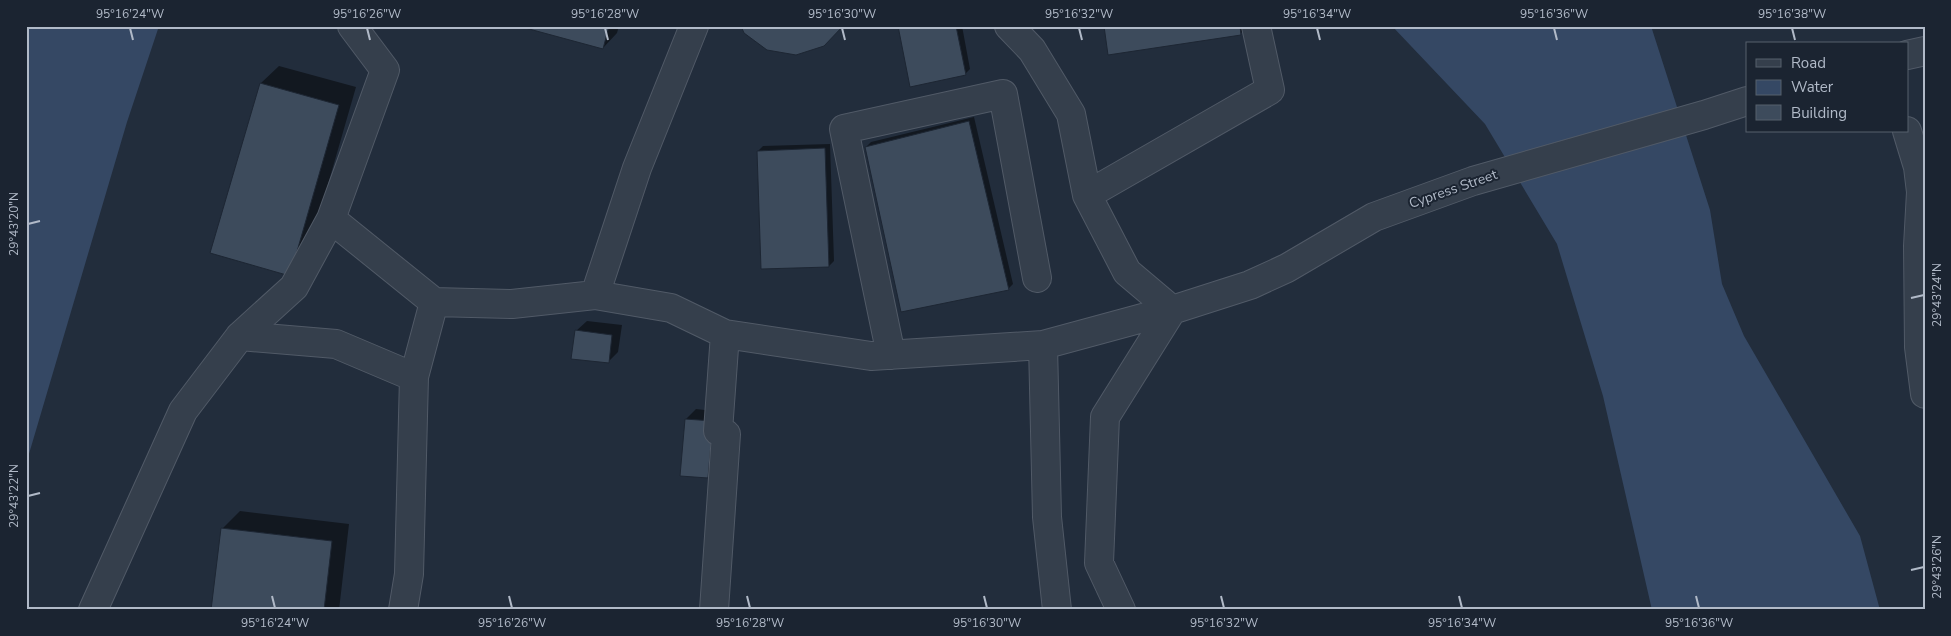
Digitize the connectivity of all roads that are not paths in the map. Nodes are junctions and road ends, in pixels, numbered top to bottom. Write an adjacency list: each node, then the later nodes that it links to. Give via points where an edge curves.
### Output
1 (352, 26): 10 (street, via 385,70)
2 (694, 26): 12 (street, via 637,168)
3 (1009, 26): 9 (street, via 1032,50 1071,114)
4 (1256, 26): 9 (street, via 1270,90)
5 (1925, 51): 6 (street)
6 (1908, 55)
7 (1746, 101): 14 (street, Cypress Street, via 1473,181 1374,217 1287,268 1250,285)
8 (1907, 132): 20 (street, via 1918,167 1921,192 1919,347)
9 (1087, 195): 14 (street, via 1127,272)
10 (331, 219): 13 (street); 16 (street, via 294,287)
11 (1037, 278): 18 (street, via 1003,94 844,129)
12 (595, 296): 13 (street, Cypress Street, via 512,304); 15 (street, Cypress Street, via 671,308)
13 (434, 302): 19 (street)
14 (1172, 310): 17 (street, Cypress Street); 25 (street, via 1104,417 1099,563)
15 (725, 334): 18 (street, Cypress Street, via 871,356); 23 (street, via 718,431 726,434)
16 (240, 336): 19 (street, via 336,344); 21 (street, via 184,411)
17 (1043, 345): 18 (street, Cypress Street); 24 (street, via 1047,517)
18 (891, 355)
19 (414, 377): 22 (street, via 409,574)
20 (1925, 394)
21 (94, 610)
22 (403, 610)
23 (714, 610)
24 (1057, 610)
25 (1121, 610)

